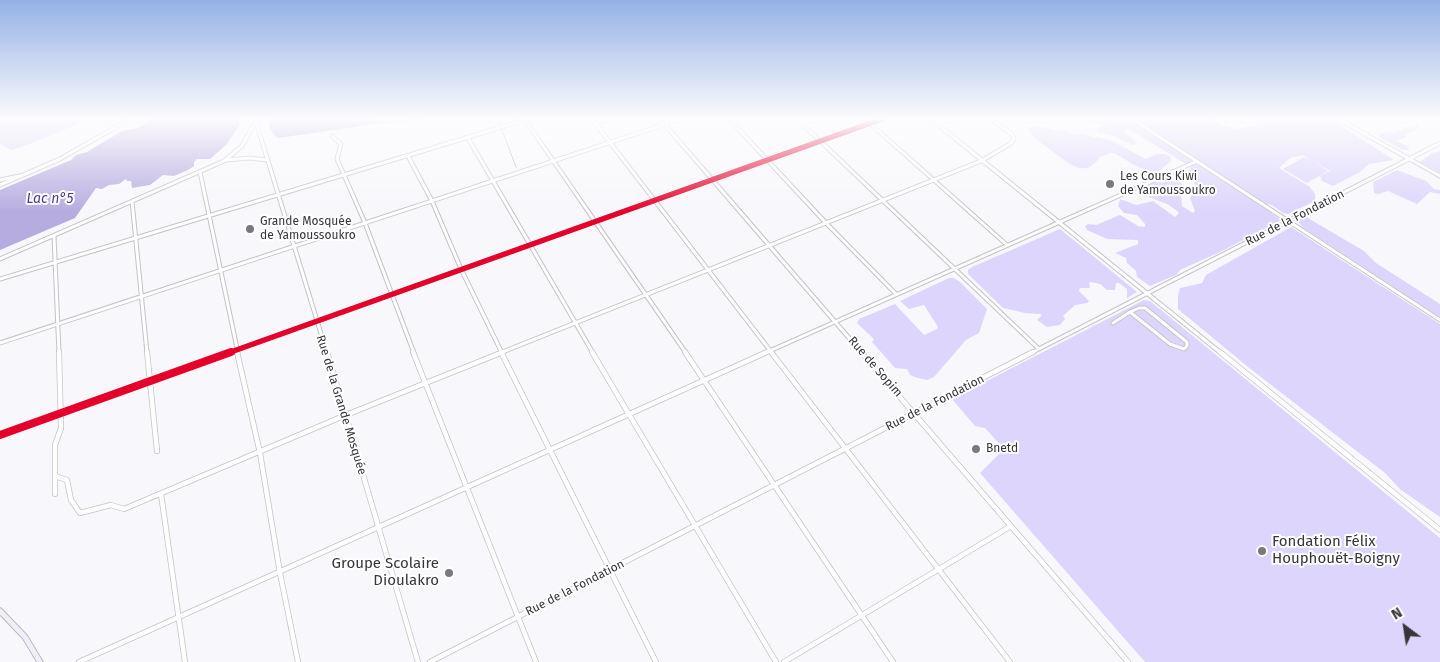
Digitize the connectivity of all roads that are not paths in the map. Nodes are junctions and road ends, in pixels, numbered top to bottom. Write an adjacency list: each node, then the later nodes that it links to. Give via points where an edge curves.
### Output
1 (74, 150): 28 (street)
2 (238, 150): 22 (street)
3 (264, 150): 23 (street, Rue de la Grande Mosquée)
4 (339, 150): 30 (street, via 336,159)
5 (428, 150): 20 (street)
6 (475, 150): 33 (street)
7 (546, 150): 24 (street)
8 (586, 150): 24 (street)
9 (616, 150): 38 (street)
10 (687, 150): 34 (street, Rue de Sopim)
11 (758, 150): 25 (street)
12 (798, 150): 25 (street)
13 (828, 150): 39 (street)
14 (899, 150): 35 (street)
15 (968, 150): 26 (street)
16 (1000, 150): 26 (street)
17 (1178, 150): 27 (street)
18 (1394, 150): 21 (street)
19 (1427, 150): 21 (street, Rue de la Fondation)
20 (408, 156): 30 (street); 41 (street)
21 (1410, 159): 31 (street); 44 (street, Rue de la Fondation)
22 (224, 160): 23 (street); 29 (street)
23 (267, 160): 37 (street, Rue de la Grande Mosquée)
24 (553, 161): 33 (street); 43 (street)
25 (768, 161): 34 (street); 46 (street)
26 (981, 161): 35 (street); 47 (street)
27 (1196, 162): 44 (street); 47 (street)
28 (33, 172): 32 (street); 36 (street)
29 (200, 172): 40 (street); 42 (street)
30 (343, 176): 37 (street); 45 (street)
31 (1440, 176)
32 (0, 180)
33 (494, 180): 41 (street); 50 (street)
34 (713, 180): 38 (street); 51 (street, Rue de Sopim)
35 (932, 180): 39 (street); 52 (street)
36 (0, 185)
37 (278, 195): 42 (street); 53 (street, Rue de la Grande Mosquée)
38 (656, 200): 43 (street); 57 (street)
39 (881, 200): 46 (street); 58 (street)
40 (132, 201): 48 (street); 49 (street)
41 (432, 201): 45 (street); 56 (street)
42 (209, 216): 49 (street); 59 (street)
43 (596, 221): 50 (street); 62 (street)
44 (1289, 221): 64 (street, Rue de la Fondation); 67 (street)
45 (365, 223): 53 (street); 61 (street)
46 (826, 223): 51 (street); 63 (street)
47 (1059, 223): 52 (street); 64 (street)
48 (54, 236): 54 (street); 55 (street)
49 (136, 238): 55 (street); 65 (street)
50 (531, 244): 56 (street); 70 (street)
51 (769, 245): 57 (street); 68 (street, Rue de Sopim)
52 (1007, 245): 58 (street)
53 (293, 246): 59 (street); 69 (street, Rue de la Grande Mosquée)
54 (0, 259)
55 (55, 263): 60 (street); 72 (street)
56 (461, 269): 61 (street); 77 (street)
57 (708, 269): 62 (street); 76 (street)
58 (953, 269): 63 (street); 74 (street)
59 (220, 271): 65 (street); 75 (street)
60 (0, 279)
61 (390, 294): 69 (street); 80 (street)
62 (646, 294): 70 (street); 78 (street)
63 (896, 294): 68 (street)
64 (1148, 294): 74 (street, Rue de la Fondation); 98 (street)
65 (141, 296): 72 (street); 79 (street)
66 (1130, 312): 66 (street, via 1145,308 1187,342 1187,346 1184,349 1170,344); 71 (street)
67 (1440, 320)
68 (835, 321): 76 (street); 82 (street, Rue de Sopim)
69 (316, 322): 75 (street); 83 (street, Rue de la Grande Mosquée)
70 (575, 323): 77 (street); 84 (street)
71 (1113, 323)
72 (57, 324): 73 (street); 81 (street)
73 (0, 342)
74 (1039, 349): 82 (street, Rue de la Fondation)
75 (238, 350): 79 (street); 89 (street)
76 (772, 351): 78 (street); 86 (street)
77 (501, 353): 80 (street); 88 (street)
78 (704, 381): 84 (street); 91 (street)
79 (151, 382): 81 (street); 87 (street)
80 (426, 383): 83 (street); 92 (street)
81 (61, 414): 85 (street); 90 (street, via 61,428 55,445)
82 (915, 414): 86 (street, Rue de la Fondation); 96 (street, Rue de Sopim)
83 (346, 415): 89 (street); 97 (street, Rue de la Grande Mosquée)
84 (628, 415): 88 (street); 95 (street)
85 (0, 435)
86 (846, 448): 91 (street, Rue de la Fondation); 99 (street)
87 (158, 451)
88 (549, 451): 92 (street); 100 (street)
89 (260, 453): 94 (street); 101 (street)
90 (55, 476): 93 (street); 94 (street, via 67,480 71,500 80,513 111,505 124,509)
91 (774, 486): 95 (street, Rue de la Fondation); 103 (street)
92 (468, 488): 97 (street); 104 (street)
93 (55, 494)
94 (161, 494): 105 (street)
95 (694, 526): 100 (street, Rue de la Fondation); 114 (street)
96 (1011, 526): 99 (street); 118 (street, Rue de Sopim)
97 (378, 528): 101 (street); 110 (street, Rue de la Grande Mosquée)
98 (1440, 530)
99 (939, 569): 103 (street); 117 (street)
100 (609, 571): 104 (street, Rue de la Fondation); 113 (street)
101 (280, 573): 105 (street); 109 (street)
102 (0, 611): 106 (main road, via 25,637)
103 (862, 616): 115 (street); 116 (street)
104 (518, 617): 111 (street, Rue de la Fondation); 112 (street)
105 (179, 618): 107 (street); 108 (street)
106 (40, 662)
107 (79, 662)
108 (185, 662)
109 (298, 662)
110 (418, 662)
111 (430, 662)
112 (536, 662)
113 (656, 662)
114 (776, 662)
115 (784, 662)
116 (893, 662)
117 (1010, 662)
118 (1128, 662)

